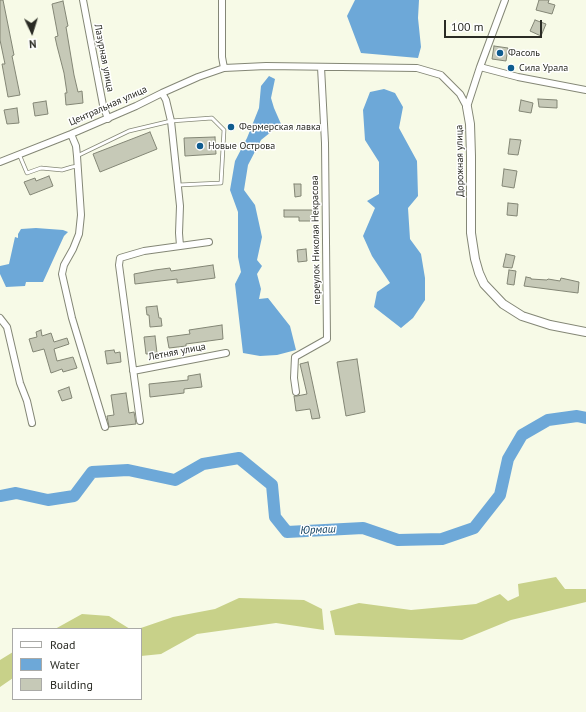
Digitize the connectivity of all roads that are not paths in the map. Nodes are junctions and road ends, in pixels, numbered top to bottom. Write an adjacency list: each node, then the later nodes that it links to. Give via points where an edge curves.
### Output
1 (83, 0): 10 (street, Лазурная улица, via 103,105)
2 (222, 0): 6 (street)
3 (505, 0): 5 (street)
4 (321, 67): 6 (street, Дорожная улица); 9 (street, Дорожная улица, via 417,68 441,75 460,94); 24 (street, переулок Николая Некрасова, via 326,143 327,339 294,357)
5 (480, 67): 7 (street); 9 (street)
6 (224, 68): 8 (street, Центральная улица)
7 (586, 90)
8 (162, 93): 10 (street, Центральная улица); 11 (street)
9 (467, 107): 21 (street, Дорожная улица, via 472,156 471,233 475,259 484,284 503,304 522,316)
10 (108, 118): 12 (street, Центральная улица)
11 (171, 121): 14 (lane, via 129,131); 17 (street); 17 (lane, via 212,118 224,130 221,183)
12 (71, 134): 13 (street, Центральная улица); 14 (street)
13 (19, 154): 15 (street, Центральная улица); 16 (lane, via 27,173 41,168 62,170)
14 (77, 156): 16 (street)
15 (0, 162)
16 (78, 166): 27 (street, via 81,215 79,234 62,274 74,325)
17 (178, 186): 19 (street)
18 (209, 242): 19 (street)
19 (180, 246): 23 (street, via 144,251 120,258)
20 (0, 318): 26 (street, via 7,327)
21 (586, 332)
22 (226, 353): 23 (street, Летняя улица)
23 (133, 371): 25 (street)
24 (296, 392)
25 (140, 421)
26 (32, 423)
27 (105, 427)

